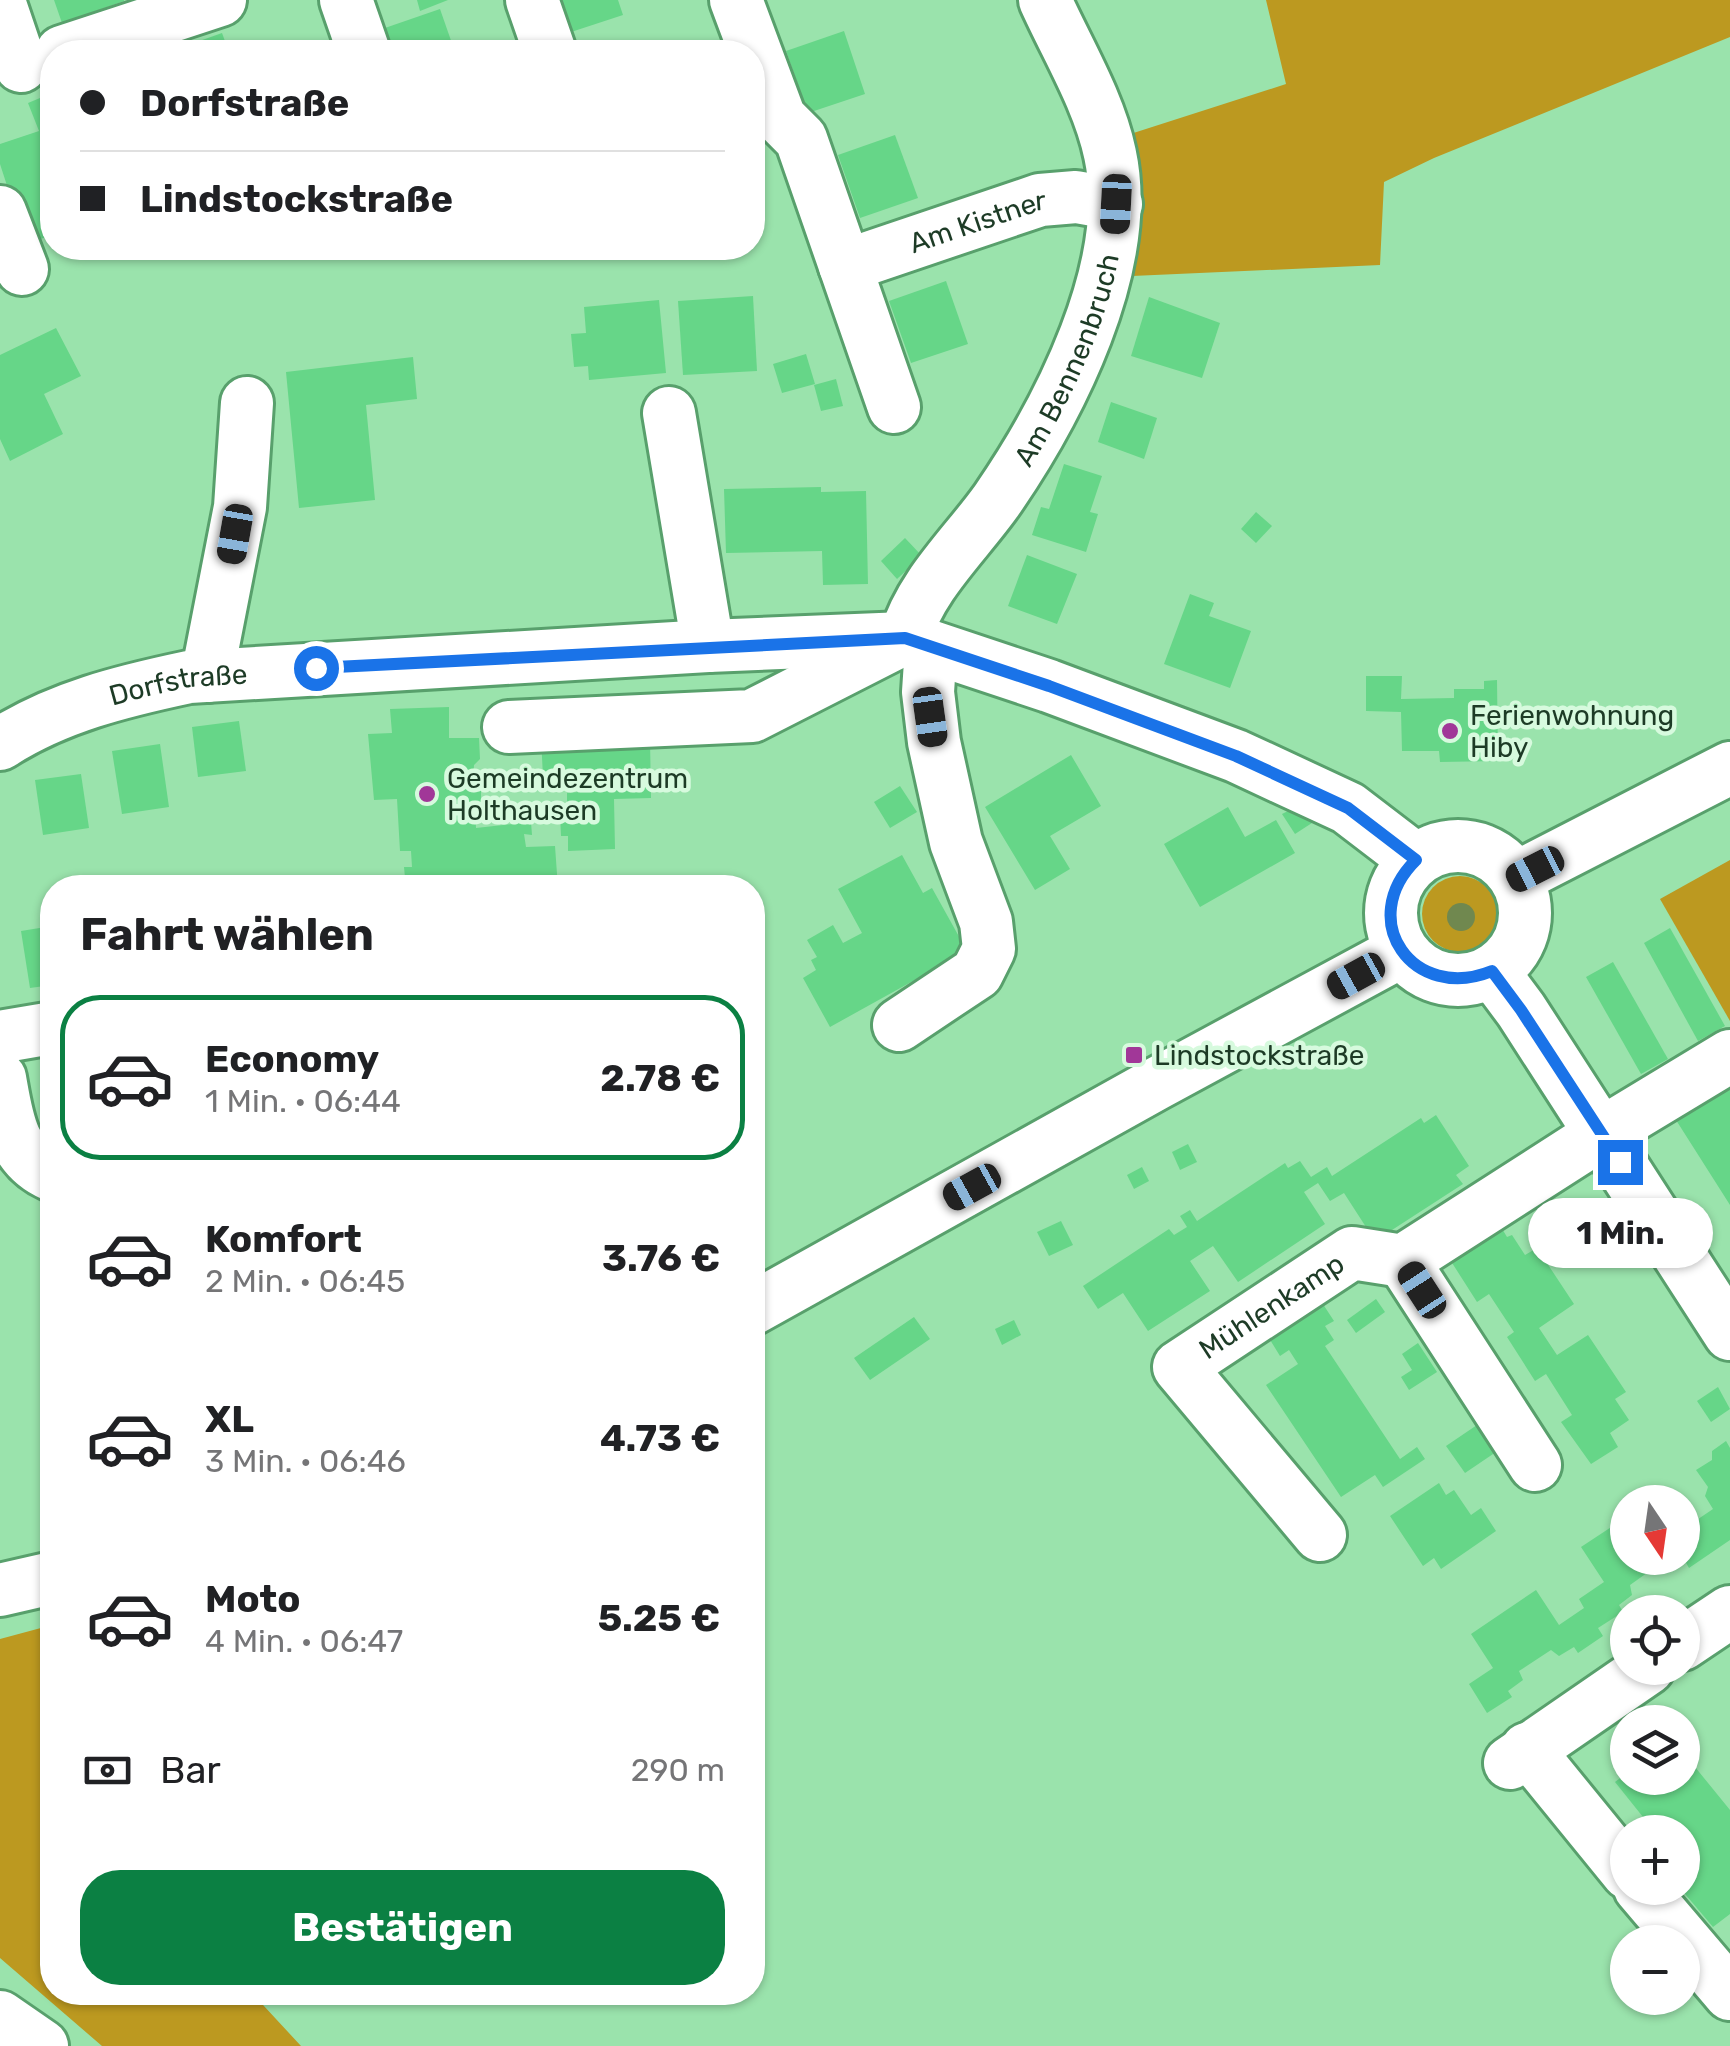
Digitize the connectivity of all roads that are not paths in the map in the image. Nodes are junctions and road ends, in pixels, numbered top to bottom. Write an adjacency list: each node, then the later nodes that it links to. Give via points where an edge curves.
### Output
1 (220, 0): 7 (street)
2 (346, 0): 8 (street)
3 (532, 0): 9 (street)
4 (736, 0): 10 (street)
5 (1045, 0): 13 (street, Am Bennenbruch, via 1100,121)
6 (0, 4): 11 (street)
7 (130, 40)
8 (360, 40)
9 (546, 40)
10 (751, 40)
11 (34, 62)
12 (765, 78): 15 (street, via 780,118 801,139)
13 (1116, 204): 15 (street, Am Kistner, via 1040,200); 20 (street, Am Bennenbruch, via 1102,293 1008,482 918,602)
14 (0, 212): 16 (street)
15 (845, 266): 18 (street)
16 (22, 269)
17 (247, 403): 22 (street, via 240,507)
18 (894, 407)
19 (668, 413): 21 (street)
20 (918, 642): 21 (street, Dorfstraße); 23 (street, via 752,716); 26 (street, Dorfstraße, via 1236,756 1348,808); 30 (street, via 956,842 986,922 989,949 977,974)
21 (708, 646): 22 (street, Dorfstraße)
22 (207, 676): 24 (street, Dorfstraße, via 128,689)
23 (509, 727)
24 (0, 744)
25 (1730, 768): 27 (street)
26 (1416, 860): 27 (street, via 1451,845 1470,846 1488,852); 28 (street, via 1390,902)
27 (1516, 878): 29 (street, via 1526,913 1523,930)
28 (1402, 951): 29 (street, via 1415,966 1443,978 1473,979); 38 (street)
29 (1492, 971): 35 (street)
30 (898, 1025)
31 (40, 1030): 32 (street)
32 (0, 1037)
33 (1730, 1056): 35 (street)
34 (0, 1078): 36 (street, via 13,1138)
35 (1601, 1134): 37 (street); 39 (street)
36 (40, 1168)
37 (1402, 1261): 40 (street); 41 (street, Mühlenkamp, via 1352,1252 1179,1368)
38 (765, 1302)
39 (1730, 1334)
40 (1535, 1465)
41 (1320, 1535)
42 (40, 1581): 43 (street)
43 (0, 1590)
44 (1730, 1612): 45 (street)
45 (1700, 1632)
46 (1623, 1685): 47 (street, via 1518,1756)
47 (1610, 1854)
48 (1654, 1905): 49 (street)
49 (1730, 1994)
50 (0, 2018): 51 (street)
51 (42, 2046)

